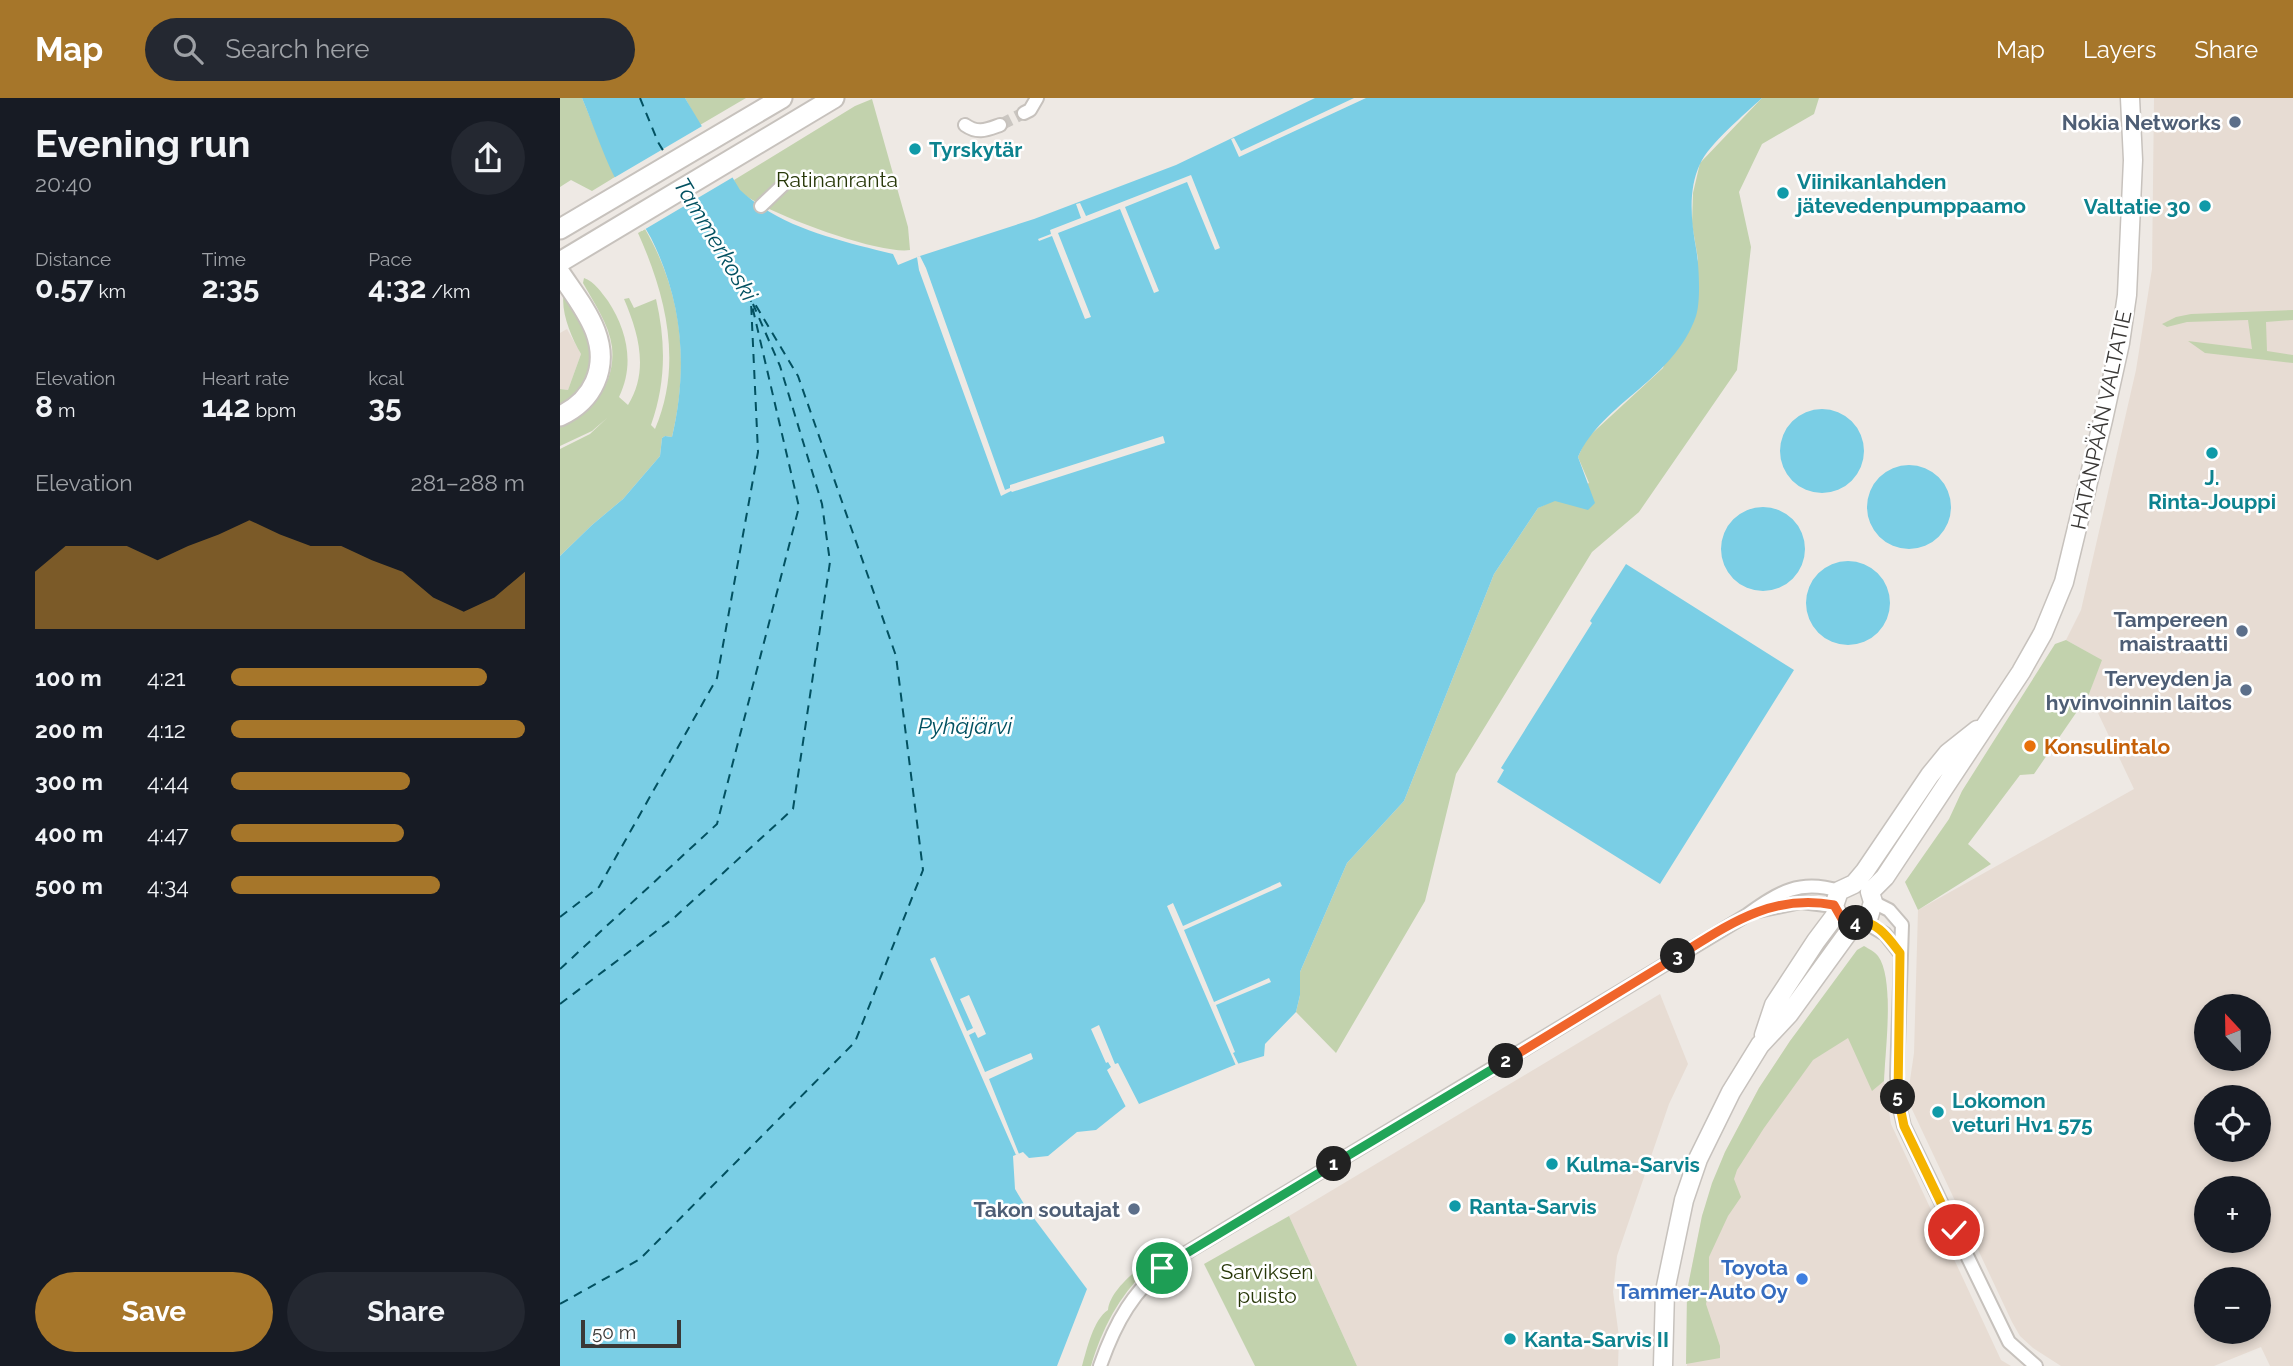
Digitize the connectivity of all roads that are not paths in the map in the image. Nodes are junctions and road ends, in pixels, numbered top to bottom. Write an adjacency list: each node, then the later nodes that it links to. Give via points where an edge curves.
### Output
1 (782, 98): 10 (main road)
2 (834, 98): 11 (main road)
3 (1037, 98): 5 (street)
4 (2130, 98): 14 (main road, HATANPÄÄN VALTATIE, via 2133,160 2127,295 2064,582 2021,672 1885,877)
5 (1024, 113)
6 (965, 125): 7 (street, via 982,131)
7 (1000, 125)
8 (783, 185): 9 (street)
9 (761, 206)
10 (560, 229)
11 (560, 262)
12 (560, 273): 13 (main road, via 594,325 601,350 588,393)
13 (560, 416)
14 (1851, 898): 15 (street, via 1848,922); 15 (main road, HATANPÄÄN VALTATIE, via 1872,909); 16 (street, via 1889,910 1902,925); 17 (main road, HATANPÄÄN VALTATIE, via 1774,1005); 18 (street, via 1819,886 1780,892 1162,1268 1128,1304)
15 (1859, 922): 16 (street, via 1885,934); 17 (main road, HATANPÄÄN VALTATIE)
16 (1900, 953): 20 (street, via 1897,1088 1904,1126 2004,1333 2018,1353)
17 (1760, 1045): 19 (main road, HATANPÄÄN VALTATIE, via 1713,1127 1684,1200 1665,1291)
18 (1100, 1366)
19 (1664, 1366)
20 (2036, 1366)

